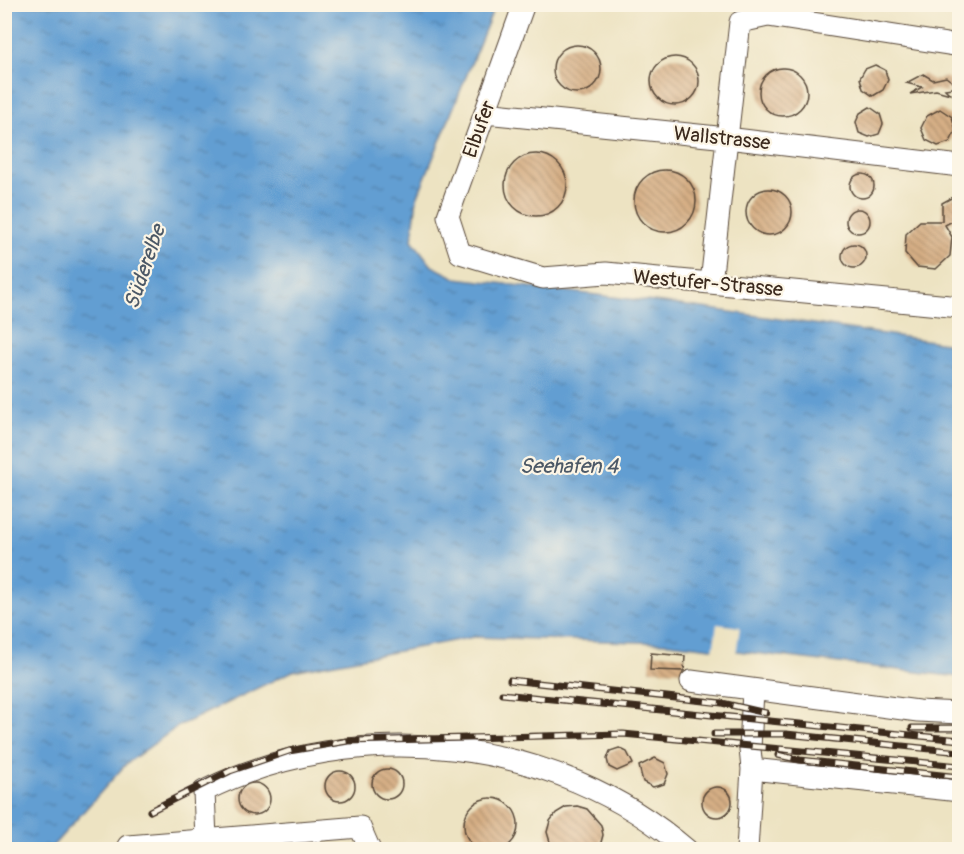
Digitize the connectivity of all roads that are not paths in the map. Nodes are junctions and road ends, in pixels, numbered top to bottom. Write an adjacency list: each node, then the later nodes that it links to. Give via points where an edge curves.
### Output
1 (524, 4): 4 (lane, Elbufer)
2 (769, 10): 3 (lane); 5 (lane, via 740,22)
3 (960, 46)
4 (485, 113): 5 (lane, Wallstrasse); 7 (lane, Elbufer, via 448,216)
5 (727, 138): 6 (lane, Wallstrasse); 8 (lane)
6 (960, 166)
7 (460, 253): 8 (lane, Westufer-Strasse, via 543,278 606,273)
8 (711, 284): 9 (lane, Westufer-Strasse)
9 (960, 308)
10 (692, 681): 11 (lane)
11 (753, 690): 12 (lane); 13 (lane)
12 (960, 713)
13 (753, 769): 14 (lane); 20 (lane)
14 (960, 791)
15 (206, 839): 16 (lane); 18 (lane, via 360,827); 19 (lane, via 204,790 232,777 290,757 348,748 412,745 506,758 559,772 634,808)
16 (183, 845): 17 (lane)
17 (126, 849)
18 (370, 849)
19 (687, 849)
20 (747, 849)

